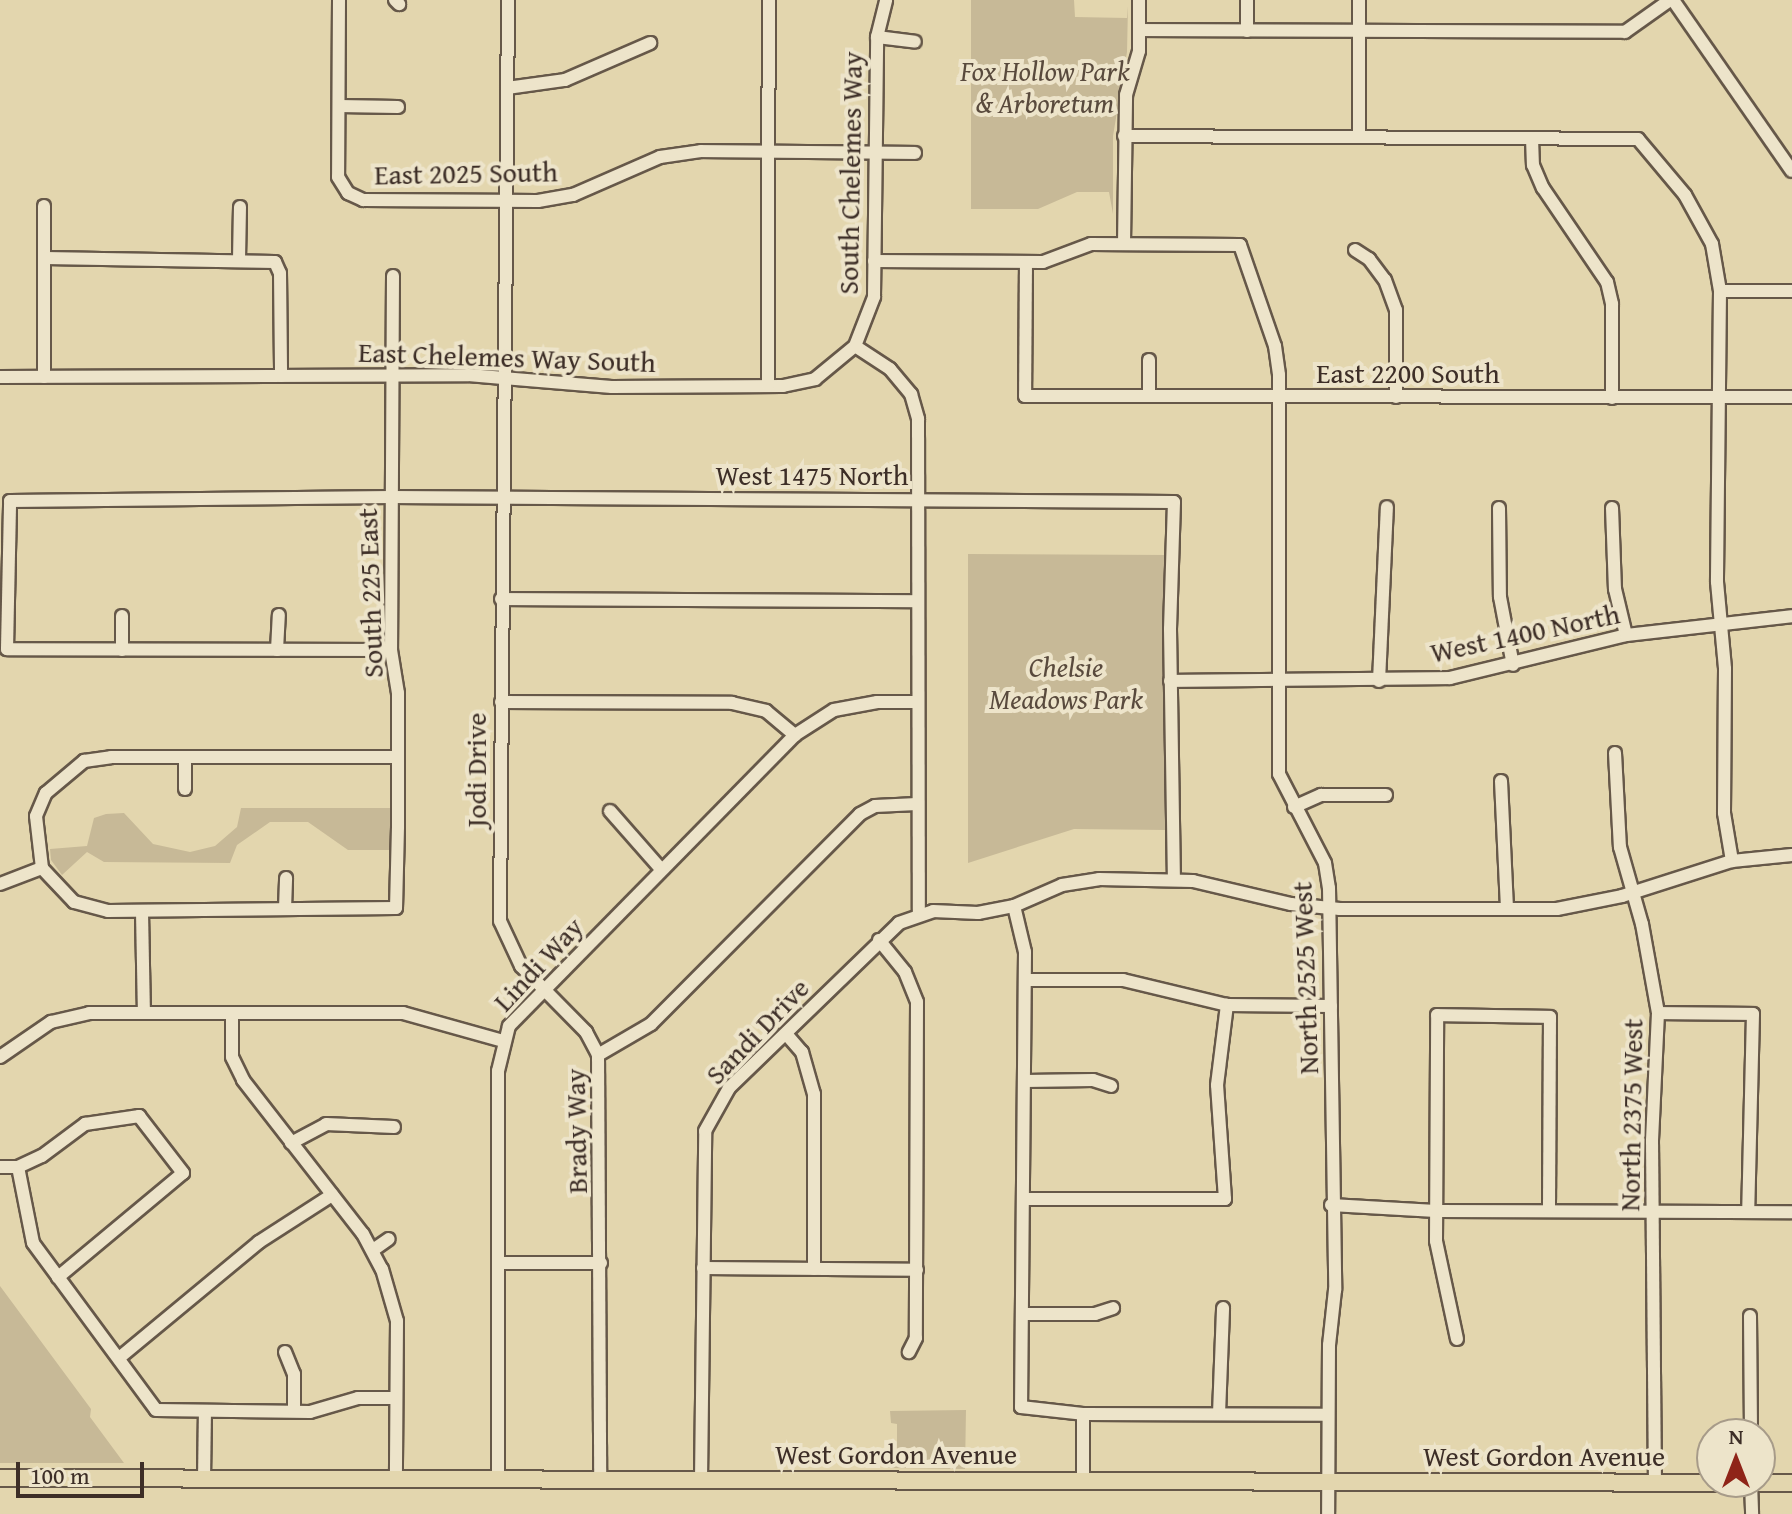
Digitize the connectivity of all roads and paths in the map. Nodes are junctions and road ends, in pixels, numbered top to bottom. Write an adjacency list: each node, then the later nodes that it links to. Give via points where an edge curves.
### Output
1 (339, 0): 16 (street)
2 (508, 0): 15 (street, Jodi Drive)
3 (769, 0): 21 (street)
4 (886, 0): 12 (street, South Chelemes Way)
5 (1139, 0): 9 (street)
6 (1247, 0): 10 (street)
7 (1359, 0): 11 (street)
8 (1671, 0): 11 (street, via 1625,32); 24 (street)
9 (1139, 30): 10 (street); 18 (street)
10 (1247, 31): 11 (street)
11 (1359, 31): 19 (street)
12 (877, 37): 13 (street); 22 (street, South Chelemes Way)
13 (915, 42)
14 (650, 43): 15 (street, via 565,80)
15 (507, 88): 25 (street, Jodi Drive)
16 (339, 106): 17 (street); 25 (street, East 2025 South, via 338,177 348,193 363,200)
17 (398, 107)
18 (1124, 136): 19 (street); 28 (street)
19 (1359, 137): 20 (street)
20 (1532, 138): 35 (street, via 1638,139 1685,195 1712,244); 50 (street, via 1533,165 1543,188 1607,282 1612,304)
21 (769, 151): 22 (street, East 2025 South); 25 (street, East 2025 South, via 680,153 573,195); 44 (street)
22 (875, 152): 23 (street, East 2025 South); 32 (street, South Chelemes Way)
23 (915, 153)
24 (1792, 171)
25 (507, 201): 43 (street, Jodi Drive)
26 (44, 206): 30 (street)
27 (240, 207): 31 (street)
28 (1124, 244): 33 (street, via 1091,244 1058,258); 46 (street, North 2525 West, via 1240,245 1275,346)
29 (1355, 250): 47 (street, via 1385,280 1396,310)
30 (45, 258): 31 (street); 42 (street)
31 (239, 259): 39 (street, via 275,262 280,273)
32 (874, 261): 33 (street); 37 (street, South Chelemes Way, via 868,322)
33 (1026, 262): 45 (street, East 2200 South, via 1025,396)
34 (393, 276): 40 (street, South 225 East)
35 (1720, 291): 36 (street); 48 (street)
36 (1792, 291)
37 (855, 346): 44 (street, East Chelemes Way South, via 815,379); 53 (street, via 890,369 911,394 918,419)
38 (1149, 360): 45 (street)
39 (281, 376): 40 (street, East Chelemes Way South); 42 (street, East Chelemes Way South)
40 (393, 376): 43 (street, East Chelemes Way South); 51 (street, South 225 East)
41 (0, 377): 42 (street, East Chelemes Way South)
42 (44, 377)
43 (506, 379): 44 (street, East Chelemes Way South, via 612,387); 52 (street, Jodi Drive)
44 (768, 386)
45 (1149, 396): 46 (street, East 2200 South)
46 (1278, 396): 47 (street, East 2200 South); 69 (street, North 2525 West)
47 (1396, 397): 50 (street, East 2200 South)
48 (1717, 397): 49 (street, East 2200 South); 50 (street, East 2200 South); 63 (street)
49 (1792, 397)
50 (1612, 398)
51 (391, 497): 52 (street, West 1475 North); 57 (street, West 1475 North, via 10,501); 67 (street, South 225 East)
52 (501, 498): 53 (street, West 1475 North); 58 (street, Jodi Drive)
53 (918, 499): 59 (street); 70 (street, West 1475 North, via 1174,502)
54 (1387, 507): 71 (street)
55 (1499, 508): 68 (street, via 1500,597)
56 (1612, 508): 64 (street, via 1615,589)
57 (4, 570): 65 (street, via 7,649)
58 (501, 599): 59 (street); 72 (street, Jodi Drive)
59 (918, 601): 73 (street)
60 (279, 615): 66 (street)
61 (122, 616): 65 (street)
62 (1792, 616): 63 (street, West 1400 North)
63 (1721, 624): 64 (street, West 1400 North); 85 (street, via 1724,813)
64 (1626, 635): 68 (street, West 1400 North)
65 (122, 650): 66 (street)
66 (277, 650): 67 (street)
67 (391, 650): 77 (street, South 225 East, via 398,693)
68 (1513, 665): 71 (street, West 1400 North, via 1450,678)
69 (1278, 680): 70 (street, West 1400 North); 71 (street, West 1400 North); 82 (street, North 2525 West, via 1279,774)
70 (1170, 681): 89 (street)
71 (1379, 681)
72 (501, 702): 74 (street, via 732,703 766,711); 100 (street, Jodi Drive, via 500,921 512,954)
73 (916, 702): 74 (street, Lindi Way, via 834,710); 81 (street)
74 (795, 735): 87 (street, Lindi Way)
75 (1615, 753): 91 (street, North 2375 West, via 1620,847)
76 (185, 757): 77 (street); 79 (street); 86 (street, via 111,757 84,761 63,774 36,816)
77 (398, 757): 94 (street, South 225 East, via 396,908)
78 (1501, 781): 95 (street)
79 (185, 789)
80 (1386, 795): 82 (street, via 1321,795)
81 (917, 804): 97 (street); 108 (street, Brady Way, via 875,806 860,814 651,1024)
82 (1294, 807): 93 (street, North 2525 West, via 1325,863)
83 (610, 811): 87 (street)
84 (1792, 855): 85 (street)
85 (1732, 861): 91 (street)
86 (42, 868): 90 (street); 96 (street, via 74,902)
87 (661, 869): 100 (street, Lindi Way)
88 (286, 878): 94 (street)
89 (1174, 879): 92 (street, via 1080,881); 93 (street)
90 (0, 884)
91 (1632, 893): 95 (street, via 1587,905); 105 (street, North 2375 West)
92 (1014, 906): 97 (street); 99 (street, via 1024,940)
93 (1329, 908): 95 (street); 102 (street, North 2525 West)
94 (285, 909): 96 (street)
95 (1507, 909)
96 (142, 912): 103 (street)
97 (919, 914): 98 (street, Sandi Drive)
98 (879, 940): 106 (street, Sandi Drive); 130 (street, via 905,972 917,1002)
99 (1025, 980): 101 (street, via 1123,980); 110 (street)
100 (542, 988): 107 (street, Lindi Way); 108 (street, Jodi Drive, via 586,1032)
101 (1227, 1005): 102 (street); 117 (street, via 1217,1085 1225,1199)
102 (1331, 1006): 118 (street, North 2525 West)
103 (144, 1013): 104 (street); 109 (street, via 70,1015 33,1031)
104 (232, 1013): 107 (street, via 403,1013); 113 (street, via 232,1057)
105 (1658, 1013): 121 (street, North 2375 West); 122 (street, via 1753,1014)
106 (787, 1035): 128 (street, Sandi Drive, via 729,1088 705,1131); 129 (street, via 802,1052 814,1094)
107 (503, 1041): 126 (street, Lindi Way, via 498,1071)
108 (598, 1055): 127 (street, Brady Way)
109 (0, 1057)
110 (1025, 1081): 111 (street, via 1093,1080); 117 (street)
111 (1111, 1086)
112 (394, 1127): 113 (street, via 326,1124)
113 (291, 1143): 116 (street)
114 (0, 1167): 115 (street)
115 (18, 1167): 131 (street, via 33,1243); 131 (street, via 85,1124 139,1116 183,1173)
116 (332, 1195): 125 (street); 139 (street, via 259,1242)
117 (1025, 1199): 134 (street)
118 (1331, 1205): 119 (street); 145 (street, North 2525 West, via 1335,1290)
119 (1436, 1211): 120 (street); 120 (street, via 1437,1015 1550,1017); 136 (street, via 1437,1252)
120 (1549, 1211): 121 (street)
121 (1653, 1212): 122 (street); 155 (street, North 2375 West)
122 (1748, 1212): 123 (street)
123 (1792, 1212)
124 (389, 1239): 125 (street)
125 (373, 1250): 140 (street, via 397,1321)
126 (499, 1263): 127 (street); 150 (street, Lindi Way)
127 (601, 1263): 151 (street, Brady Way)
128 (703, 1268): 129 (street); 152 (street, Sandi Drive)
129 (814, 1269): 130 (street)
130 (917, 1270): 138 (street, via 916,1338)
131 (58, 1277): 139 (street)
132 (1113, 1308): 134 (street, via 1095,1314)
133 (1223, 1308): 144 (street)
134 (1023, 1314): 143 (street, via 1021,1407)
135 (1750, 1316): 146 (street)
136 (1457, 1339)
137 (285, 1352): 142 (street, via 294,1374)
138 (909, 1352)
139 (119, 1358): 141 (street, via 156,1410)
140 (396, 1398): 142 (street, via 358,1398 326,1409); 153 (street)
141 (205, 1411): 142 (street); 149 (street)
142 (294, 1411)
143 (1083, 1414): 144 (street); 148 (street)
144 (1219, 1414): 145 (street)
145 (1328, 1415): 154 (street, North 2525 West)
146 (1751, 1418)
147 (0, 1478): 149 (main road, West Gordon Avenue)
148 (1083, 1479): 152 (main road, West Gordon Avenue); 154 (main road, West Gordon Avenue)
149 (204, 1480): 153 (main road, West Gordon Avenue)
150 (498, 1480): 151 (main road, West Gordon Avenue); 153 (main road, West Gordon Avenue)
151 (600, 1480): 152 (main road, West Gordon Avenue)
152 (701, 1480)
153 (396, 1481)
154 (1328, 1482): 155 (main road, West Gordon Avenue); 157 (street, North 2525 West)
155 (1655, 1482): 156 (main road, West Gordon Avenue)
156 (1696, 1482)
157 (1328, 1514)

